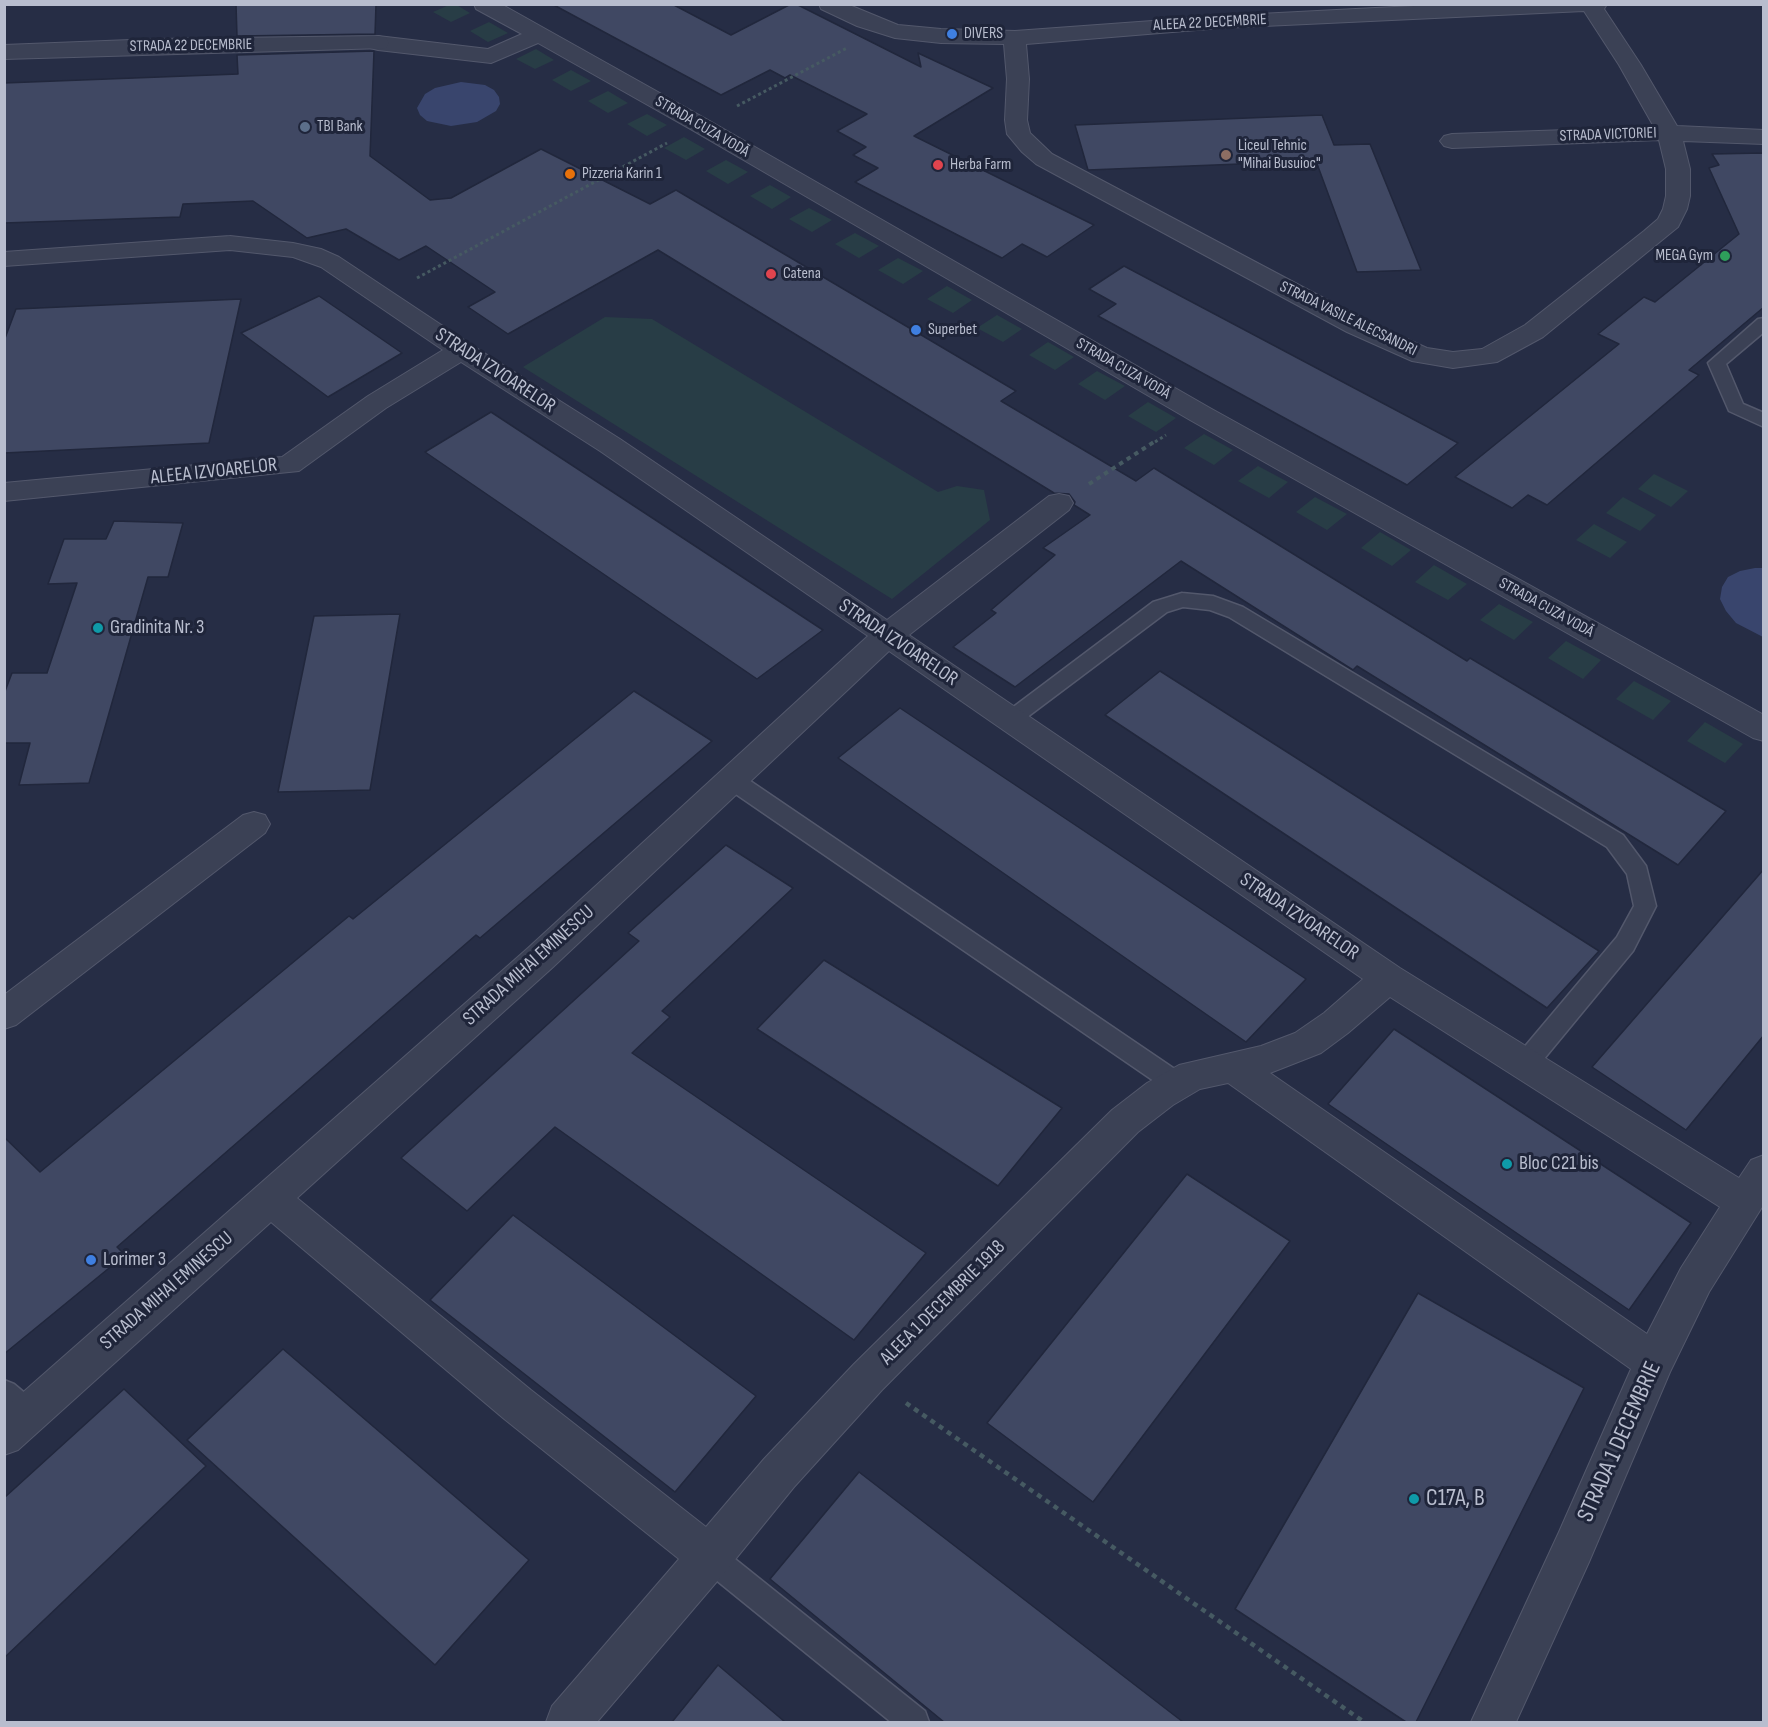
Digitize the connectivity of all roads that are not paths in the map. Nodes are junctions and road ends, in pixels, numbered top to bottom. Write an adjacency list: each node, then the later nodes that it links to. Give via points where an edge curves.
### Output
1 (484, 4): 5 (street, STRADA CUZA VODĂ)
2 (829, 4): 6 (street, ALEEA 22 DECEMBRIE, via 895,31)
3 (1597, 4): 4 (street, ALEEA 22 DECEMBRIE)
4 (1590, 5): 6 (street, ALEEA 22 DECEMBRIE, via 1198,24); 8 (street, STRADA VASILE ALECSANDRI)
5 (539, 35): 7 (street, STRADA 22 DECEMBRIE, via 491,56 378,43); 19 (street, STRADA CUZA VODĂ, via 1200,414)
6 (1015, 38): 8 (street, STRADA VASILE ALECSANDRI, via 1019,134 1044,159 1356,326 1421,355 1437,358 1488,356 1534,331 1669,222 1676,209 1678,169)
7 (4, 52)
8 (1669, 133): 9 (street, STRADA VICTORIEI); 10 (street, STRADA VICTORIEI)
9 (1764, 137)
10 (1452, 141)
11 (4, 259): 13 (street, STRADA IZVOARELOR, via 201,244 254,244 312,254 349,273)
12 (1764, 323): 14 (lane, via 1717,363 1735,407)
13 (461, 350): 15 (street, ALEEA IZVOARELOR, via 377,402 289,465); 17 (street, STRADA IZVOARELOR, via 610,445)
14 (1764, 421)
15 (4, 492)
16 (1059, 503): 17 (street, STRADA MIHAI EMINESCU)
17 (888, 635): 18 (street, STRADA IZVOARELOR); 20 (street, STRADA MIHAI EMINESCU)
18 (1011, 719): 22 (street, STRADA IZVOARELOR); 24 (lane, via 1160,607 1182,600 1212,603 1236,612 1615,841 1638,872 1644,906 1625,944)
19 (1764, 730)
20 (732, 780): 26 (lane); 28 (street, STRADA MIHAI EMINESCU)
21 (254, 824): 23 (street)
22 (1388, 978): 24 (street, STRADA IZVOARELOR); 25 (street, ALEEA 1 DECEMBRIE 1918, via 1308,1043)
23 (4, 1015)
24 (1525, 1064): 27 (street, STRADA IZVOARELOR)
25 (1235, 1068): 26 (street, ALEEA 1 DECEMBRIE 1918); 29 (street)
26 (1176, 1083): 31 (street, ALEEA 1 DECEMBRIE 1918, via 1125,1121 868,1377 779,1473)
27 (1754, 1186): 29 (street, STRADA 1 DECEMBRIE, via 1695,1280)
28 (271, 1199): 30 (street, STRADA MIHAI EMINESCU); 31 (street, via 517,1404)
29 (1654, 1362): 34 (street, STRADA 1 DECEMBRIE)
30 (12, 1414)
31 (710, 1557): 32 (street, ALEEA 1 DECEMBRIE 1918); 33 (lane)
32 (568, 1722)
33 (914, 1722)
34 (1493, 1722)

